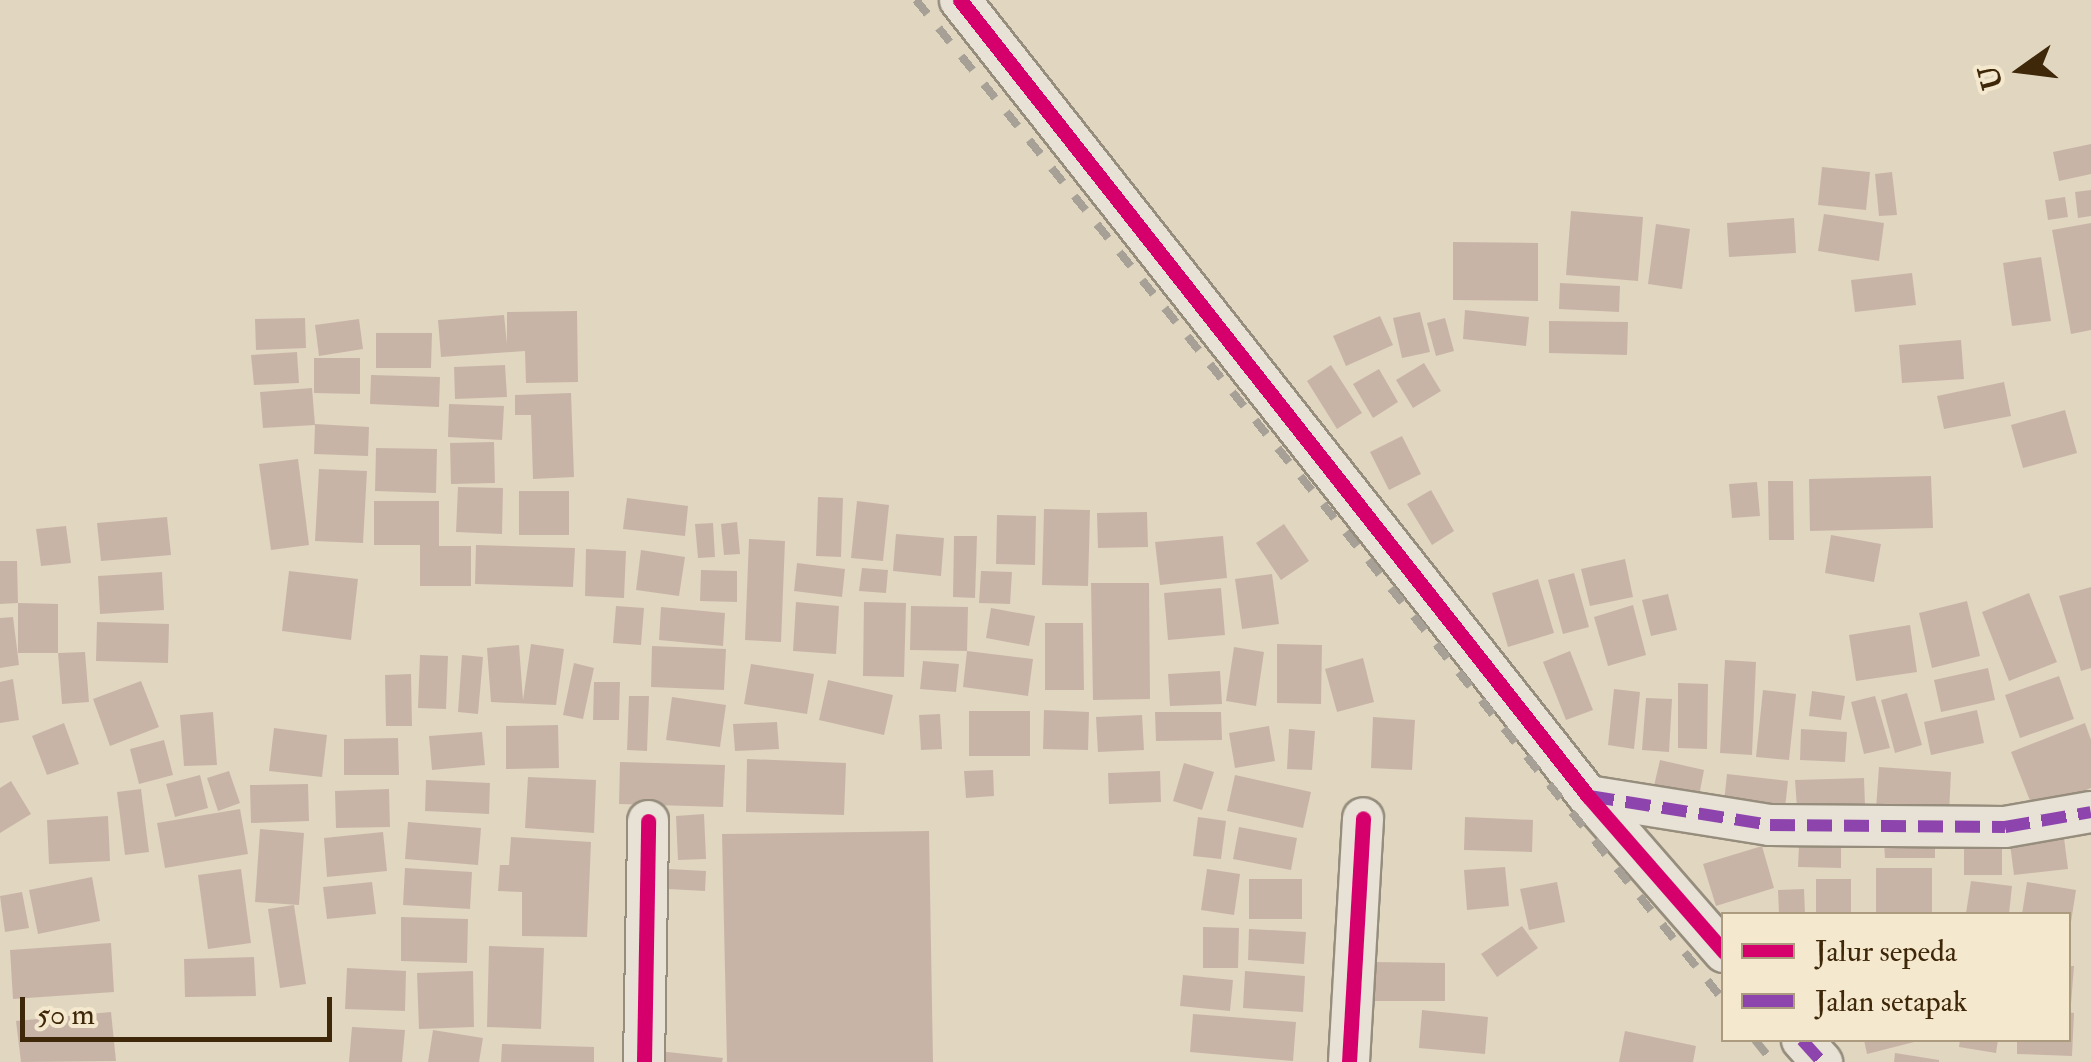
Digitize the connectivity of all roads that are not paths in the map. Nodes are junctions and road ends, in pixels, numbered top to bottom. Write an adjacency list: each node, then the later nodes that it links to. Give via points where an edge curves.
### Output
1 (960, 0): 2 (street)
2 (1588, 796): 3 (street, via 1770,825 2005,826); 6 (street)
3 (2091, 812)
4 (1363, 818): 9 (street)
5 (648, 821): 8 (street)
6 (1721, 949)
7 (1804, 1042): 10 (street)
8 (644, 1062)
9 (1348, 1062)
10 (1822, 1062)

